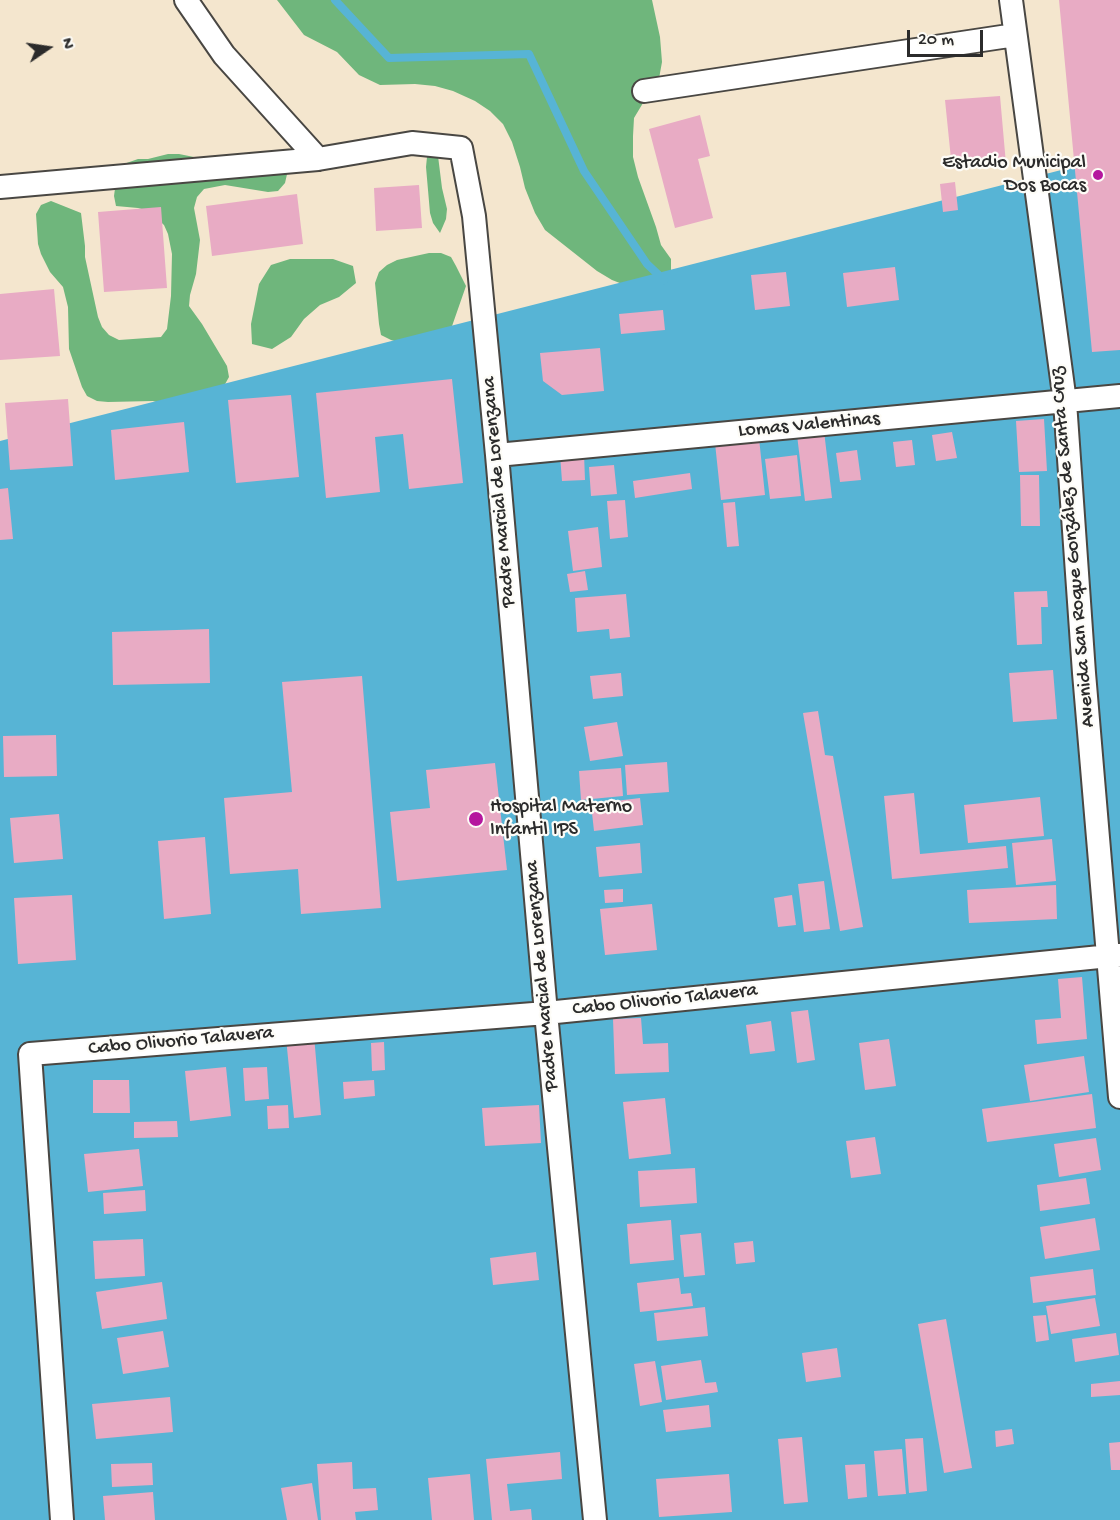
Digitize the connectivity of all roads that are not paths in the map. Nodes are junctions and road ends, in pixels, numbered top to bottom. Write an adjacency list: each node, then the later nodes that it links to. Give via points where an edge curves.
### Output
1 (186, 0): 5 (street, via 224,55)
2 (1011, 0): 3 (street, Avenida San Roque González de Santa Cruz)
3 (1015, 35): 4 (street); 8 (street, Avenida San Roque González de Santa Cruz)
4 (644, 92)
5 (318, 159): 6 (street); 9 (street, Padre Marcial de Lorenzana, via 412,143 460,148 474,216)
6 (0, 186)
7 (1120, 396): 8 (street, Lomas Valentinas)
8 (1065, 402): 9 (street, Lomas Valentinas); 10 (street, Avenida San Roque González de Santa Cruz, via 1084,673)
9 (497, 455): 11 (street, Padre Marcial de Lorenzana)
10 (1114, 955): 11 (street, Cabo Olivorio Talavera); 12 (street, Avenida San Roque González de Santa Cruz)
11 (546, 1013): 13 (street, Cabo Olivorio Talavera, via 30,1054); 14 (street, Padre Marcial de Lorenzana)
12 (1120, 1097)
13 (62, 1520)
14 (595, 1520)

